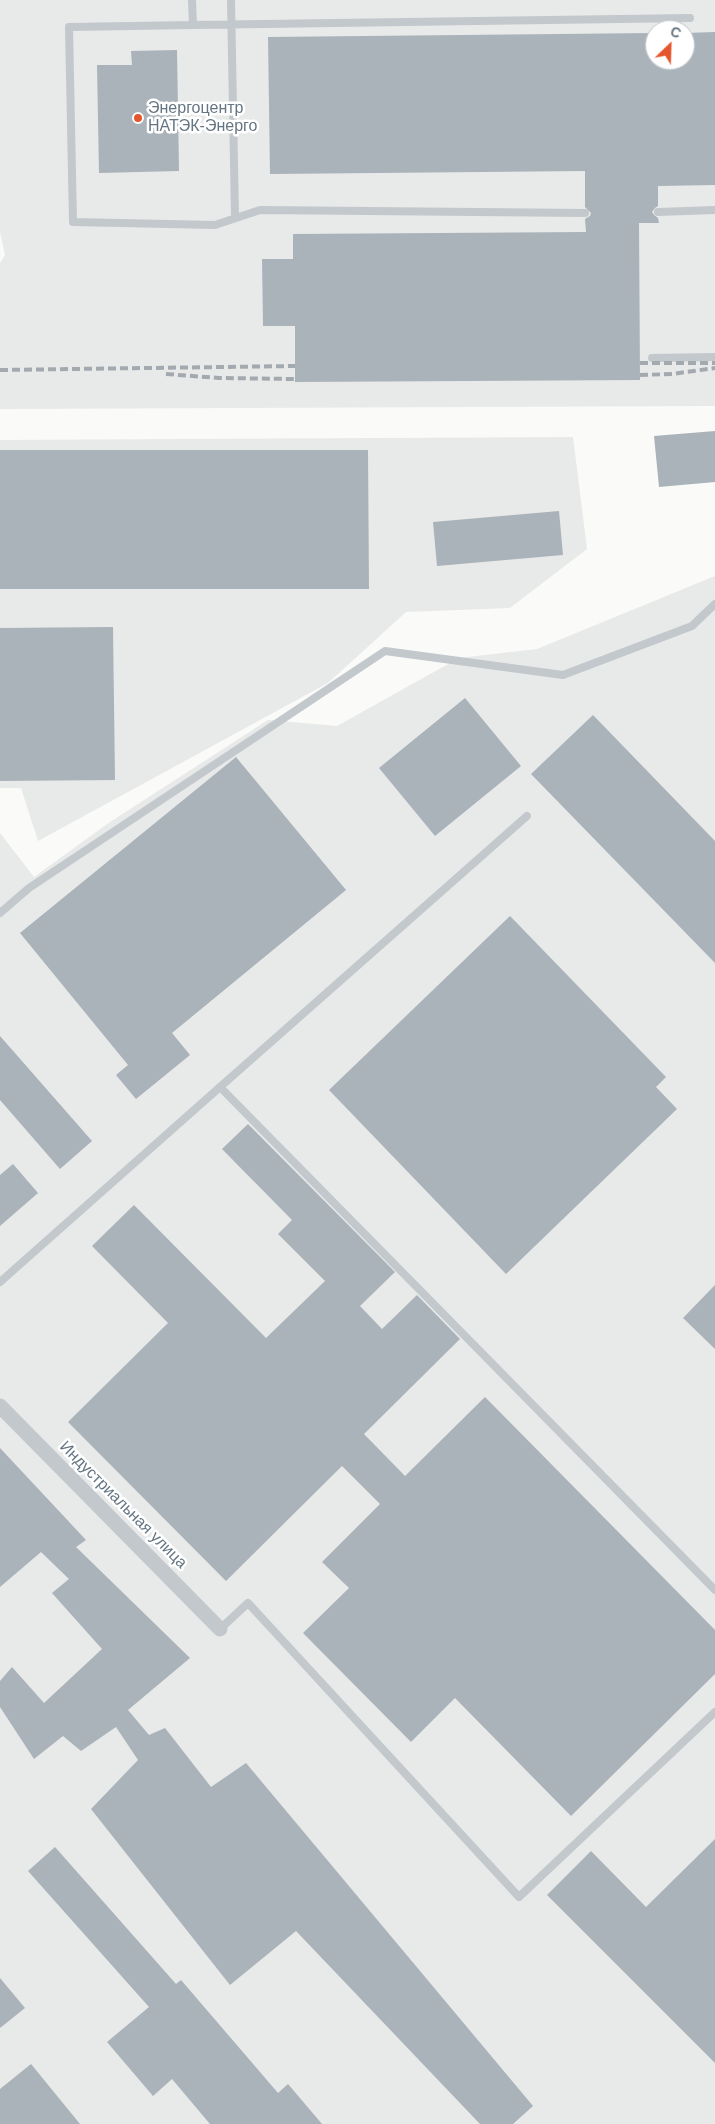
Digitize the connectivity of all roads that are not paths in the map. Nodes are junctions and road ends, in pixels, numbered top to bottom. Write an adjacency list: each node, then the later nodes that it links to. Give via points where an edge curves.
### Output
1 (192, 0): 4 (lane)
2 (231, 0): 5 (lane)
3 (690, 18): 5 (lane)
4 (193, 25): 5 (lane); 9 (lane, via 69,27 73,222 215,225)
5 (231, 25): 9 (lane)
6 (715, 210): 7 (lane)
7 (658, 212)
8 (585, 213): 9 (lane, via 260,210)
9 (235, 218)
10 (715, 357): 11 (lane)
11 (652, 358)
12 (715, 604): 14 (lane, via 692,626 563,674 385,651 29,888)
13 (527, 816): 15 (lane)
14 (0, 913)
15 (220, 1087): 16 (lane); 18 (lane)
16 (0, 1282)
17 (0, 1406): 19 (street, Индустриальная улица)
18 (715, 1590)
19 (220, 1629): 20 (lane, via 248,1603 519,1897)
20 (715, 1712)

